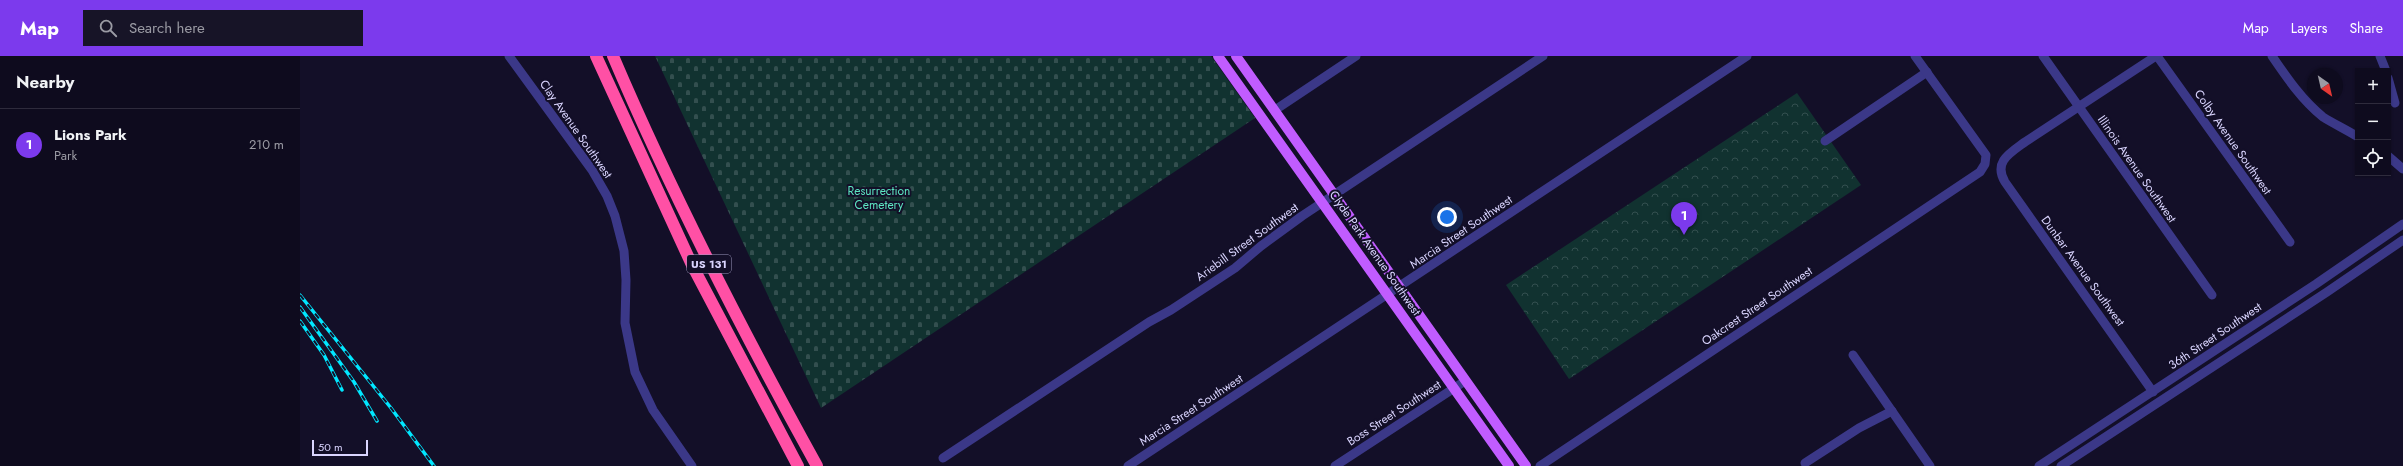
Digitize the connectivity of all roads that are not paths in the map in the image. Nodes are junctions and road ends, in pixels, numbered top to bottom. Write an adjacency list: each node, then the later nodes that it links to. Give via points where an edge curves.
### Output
1 (509, 56): 39 (street, Clay Avenue Southwest, via 592,170 607,196 624,251 625,323 633,365 647,400)
2 (596, 56): 40 (highway, US 131, via 692,266)
3 (613, 56): 41 (highway, US 131, via 701,248 755,353)
4 (1218, 56): 25 (main road, Clyde Park Avenue Southwest)
5 (1236, 56): 19 (main road, Clyde Park Avenue Southwest)
6 (1356, 56): 19 (street)
7 (1543, 56): 24 (street, Ariebill Street Southwest)
8 (1747, 56): 29 (street, Marcia Street Southwest)
9 (1915, 56): 15 (street)
10 (2042, 56): 18 (street, Illinois Avenue Southwest)
11 (2157, 56): 18 (street); 28 (street, Colby Avenue Southwest)
12 (2272, 56): 20 (street, via 2290,82 2312,106 2324,117)
13 (2380, 56): 14 (street)
14 (2385, 68)
15 (1927, 72): 21 (street); 46 (street, Oakcrest Street Southwest, via 1986,155 1985,164 1980,172)
16 (2391, 89): 17 (street)
17 (2395, 103)
18 (2078, 106): 31 (street, Illinois Avenue Southwest); 35 (street, Dunbar Avenue Southwest, via 2024,142 2002,161 2000,169 2005,182)
19 (1275, 110): 24 (main road, Clyde Park Avenue Southwest)
20 (2355, 135)
21 (1825, 141)
22 (2391, 159): 23 (street)
23 (2403, 169)
24 (1334, 195): 25 (street, Ariebill Street Southwest); 29 (main road, Clyde Park Avenue Southwest)
25 (1323, 202): 30 (main road, Clyde Park Avenue Southwest); 37 (street, Ariebill Street Southwest, via 1235,268)
26 (2403, 224): 35 (street, 36th Street Southwest)
27 (2403, 240): 49 (street, 36th Street Southwest)
28 (2290, 242)
29 (1399, 287): 30 (street, Marcia Street Southwest); 33 (main road, Clyde Park Avenue Southwest)
30 (1388, 294): 34 (main road, Clyde Park Avenue Southwest); 42 (street, Marcia Street Southwest)
31 (2212, 295)
32 (1854, 355): 36 (street)
33 (1466, 381): 34 (street, Boss Street Southwest); 45 (main road, Clyde Park Avenue Southwest)
34 (1454, 388): 43 (street, Boss Street Southwest); 44 (main road, Clyde Park Avenue Southwest)
35 (2153, 392): 48 (street, 36th Street Southwest)
36 (1892, 411): 38 (street, via 1859,428); 47 (street)
37 (943, 458)
38 (1806, 463)
39 (692, 466)
40 (798, 466)
41 (818, 466)
42 (1128, 466)
43 (1335, 466)
44 (1509, 466)
45 (1526, 466)
46 (1540, 466)
47 (1930, 466)
48 (2039, 466)
49 (2060, 466)

